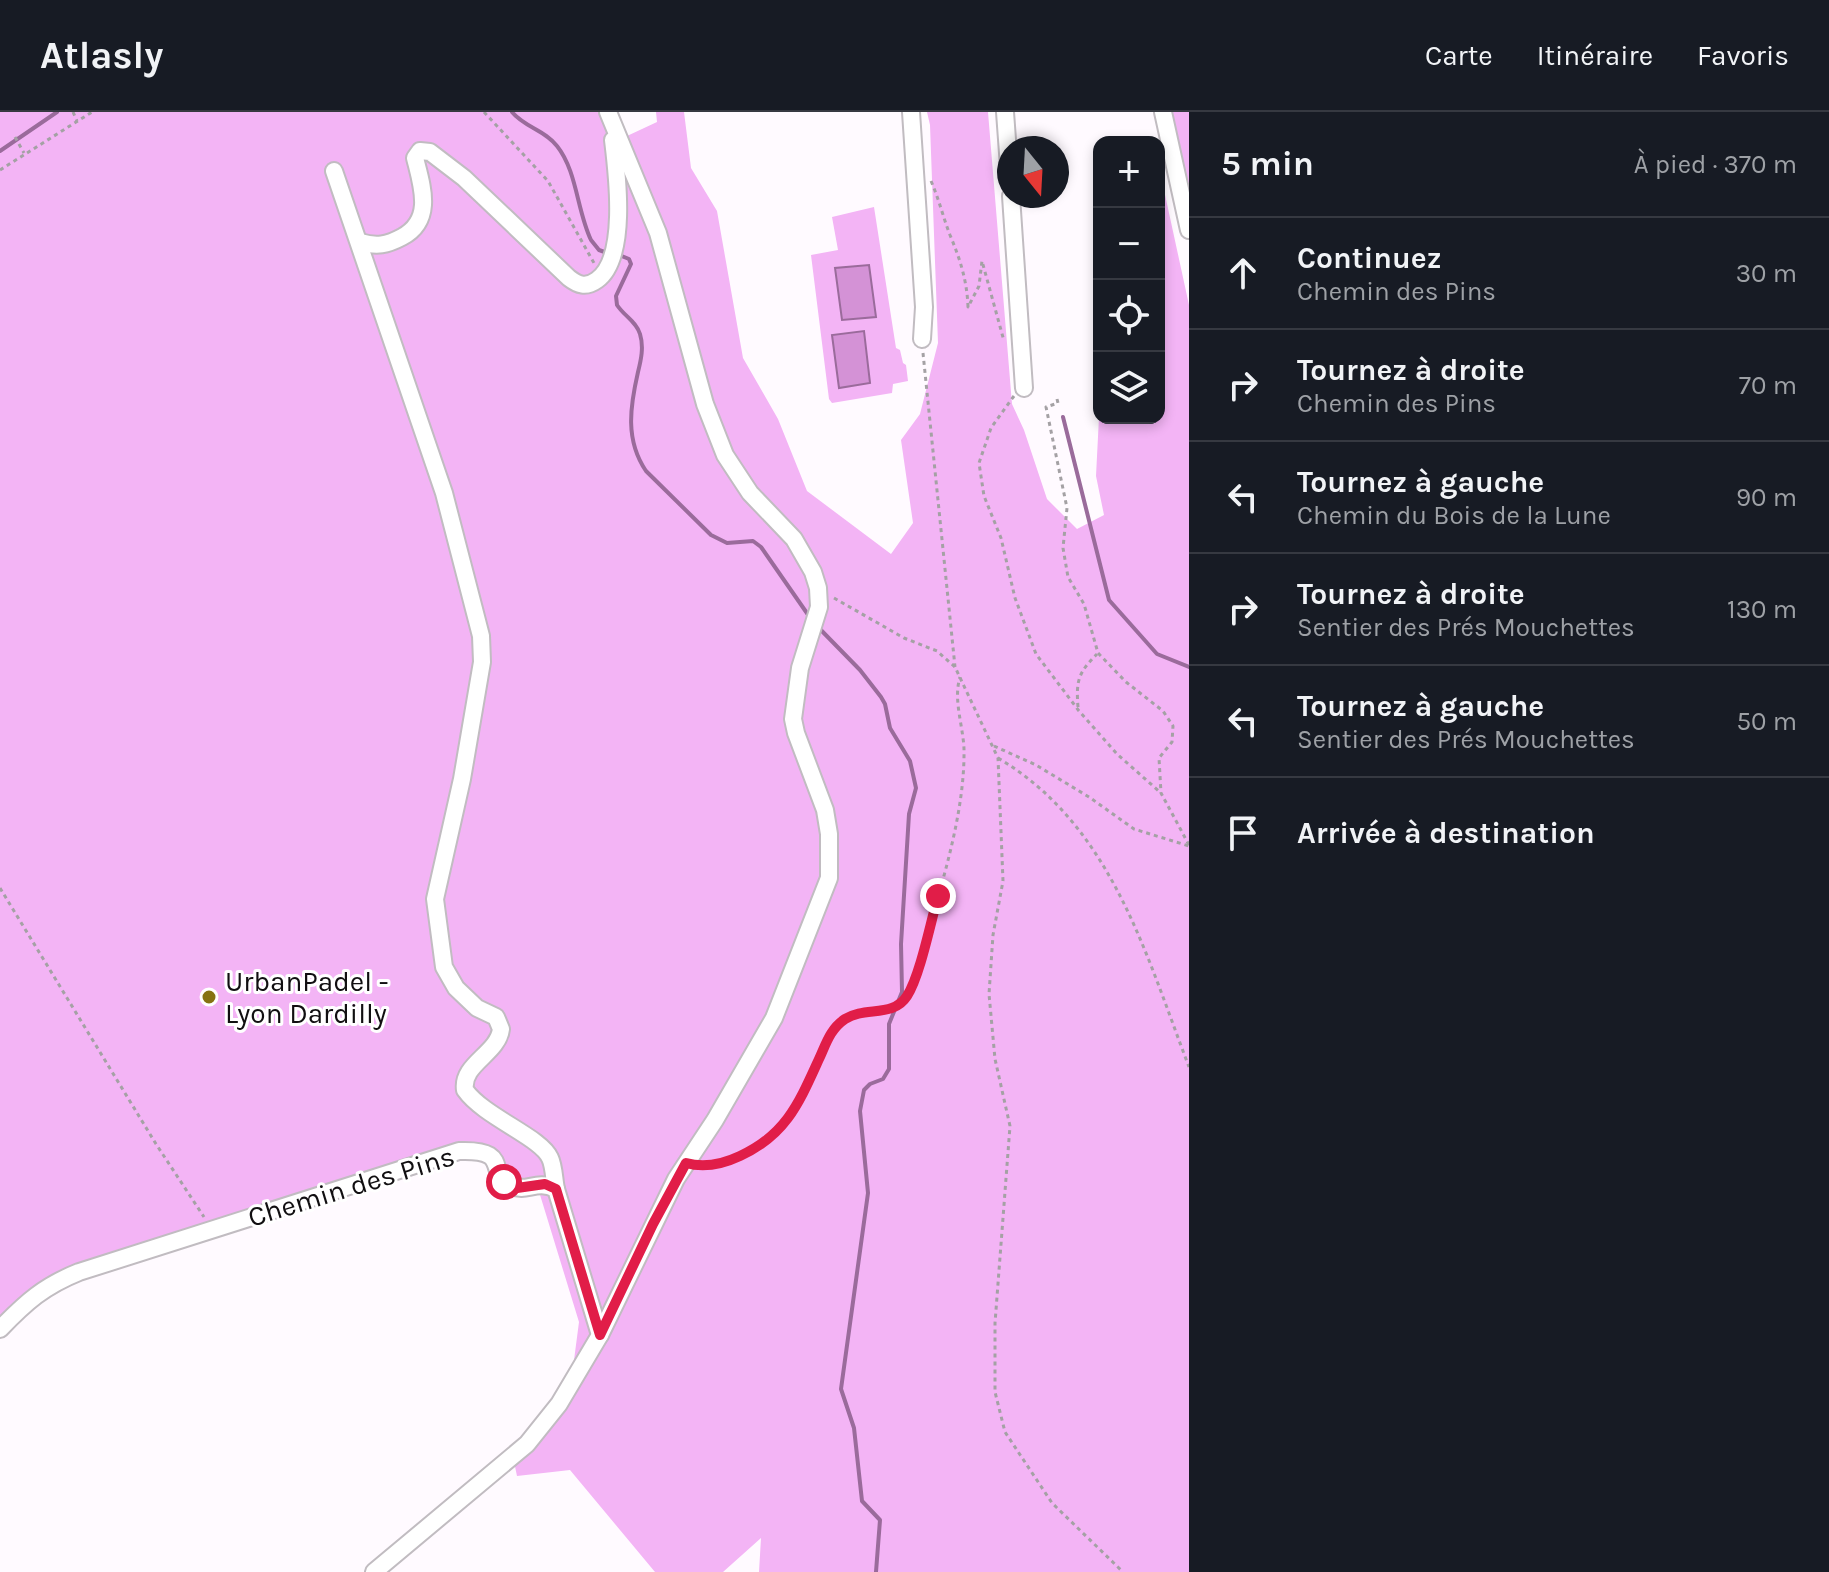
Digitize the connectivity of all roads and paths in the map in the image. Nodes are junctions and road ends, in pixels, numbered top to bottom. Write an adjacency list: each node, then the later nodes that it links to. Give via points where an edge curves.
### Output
1 (73, 112): 8 (path)
2 (92, 112): 8 (path)
3 (484, 112): 18 (path, via 548,181)
4 (911, 112): 19 (street)
5 (1005, 112): 9 (street)
6 (1163, 112): 16 (street)
7 (609, 116): 18 (street, via 617,175 615,245); 23 (street, via 658,233 705,404 725,455 750,493 794,539 813,572)
8 (77, 121): 11 (path)
9 (1007, 136)
10 (15, 137): 11 (path)
11 (24, 153): 12 (path)
12 (0, 170)
13 (334, 171): 17 (street)
14 (931, 181): 20 (path, via 957,247 968,307 979,286 982,261)
15 (1012, 208): 21 (street)
16 (1189, 230)
17 (360, 242): 18 (street, via 393,242 420,223 424,208 415,158 420,151 430,152 579,285 591,284); 37 (street, via 444,493 481,636 482,662 462,779 435,899 444,967 456,988 496,1017 501,1029 496,1045 467,1074 465,1090 478,1107 550,1157)
18 (606, 271)
19 (922, 339): 25 (path)
20 (1006, 347)
21 (1024, 386): 27 (path, via 991,428 979,463 984,496 1036,654)
22 (1057, 399): 24 (path, via 1046,407 1067,508 1063,548 1068,577 1084,604)
23 (819, 596): 25 (path, via 937,651); 36 (street, via 793,719 825,810 829,878 774,1018)
24 (1098, 653): 27 (path, via 1080,673); 30 (path, via 1173,726 1172,742 1159,758)
25 (955, 667): 26 (path)
26 (960, 677): 28 (path); 36 (path, via 961,788 938,896 907,996 891,1009 846,1019 831,1032 799,1102 771,1137 728,1161)
27 (1079, 711): 30 (path)
28 (994, 746): 29 (path); 31 (path, via 1036,765 1134,829)
29 (998, 758): 33 (path, via 1018,770 1080,829 1113,879); 42 (path, via 1003,881 989,994 995,1059 1010,1126 995,1392 1005,1432 1052,1503)
30 (1161, 793): 31 (path)
31 (1189, 846)
32 (0, 888): 38 (path)
33 (1183, 1050): 34 (path); 35 (path)
34 (1189, 1054)
35 (1189, 1067)
36 (686, 1163): 40 (street)
37 (556, 1189): 38 (street, Chemin des Pins, via 545,1184 517,1188 504,1182 494,1158 483,1150 459,1151); 40 (street)
38 (213, 1230): 39 (street, Chemin des Pins, via 50,1283)
39 (0, 1329)
40 (600, 1335): 41 (street, via 559,1404 527,1444)
41 (374, 1572)
42 (1123, 1572)

